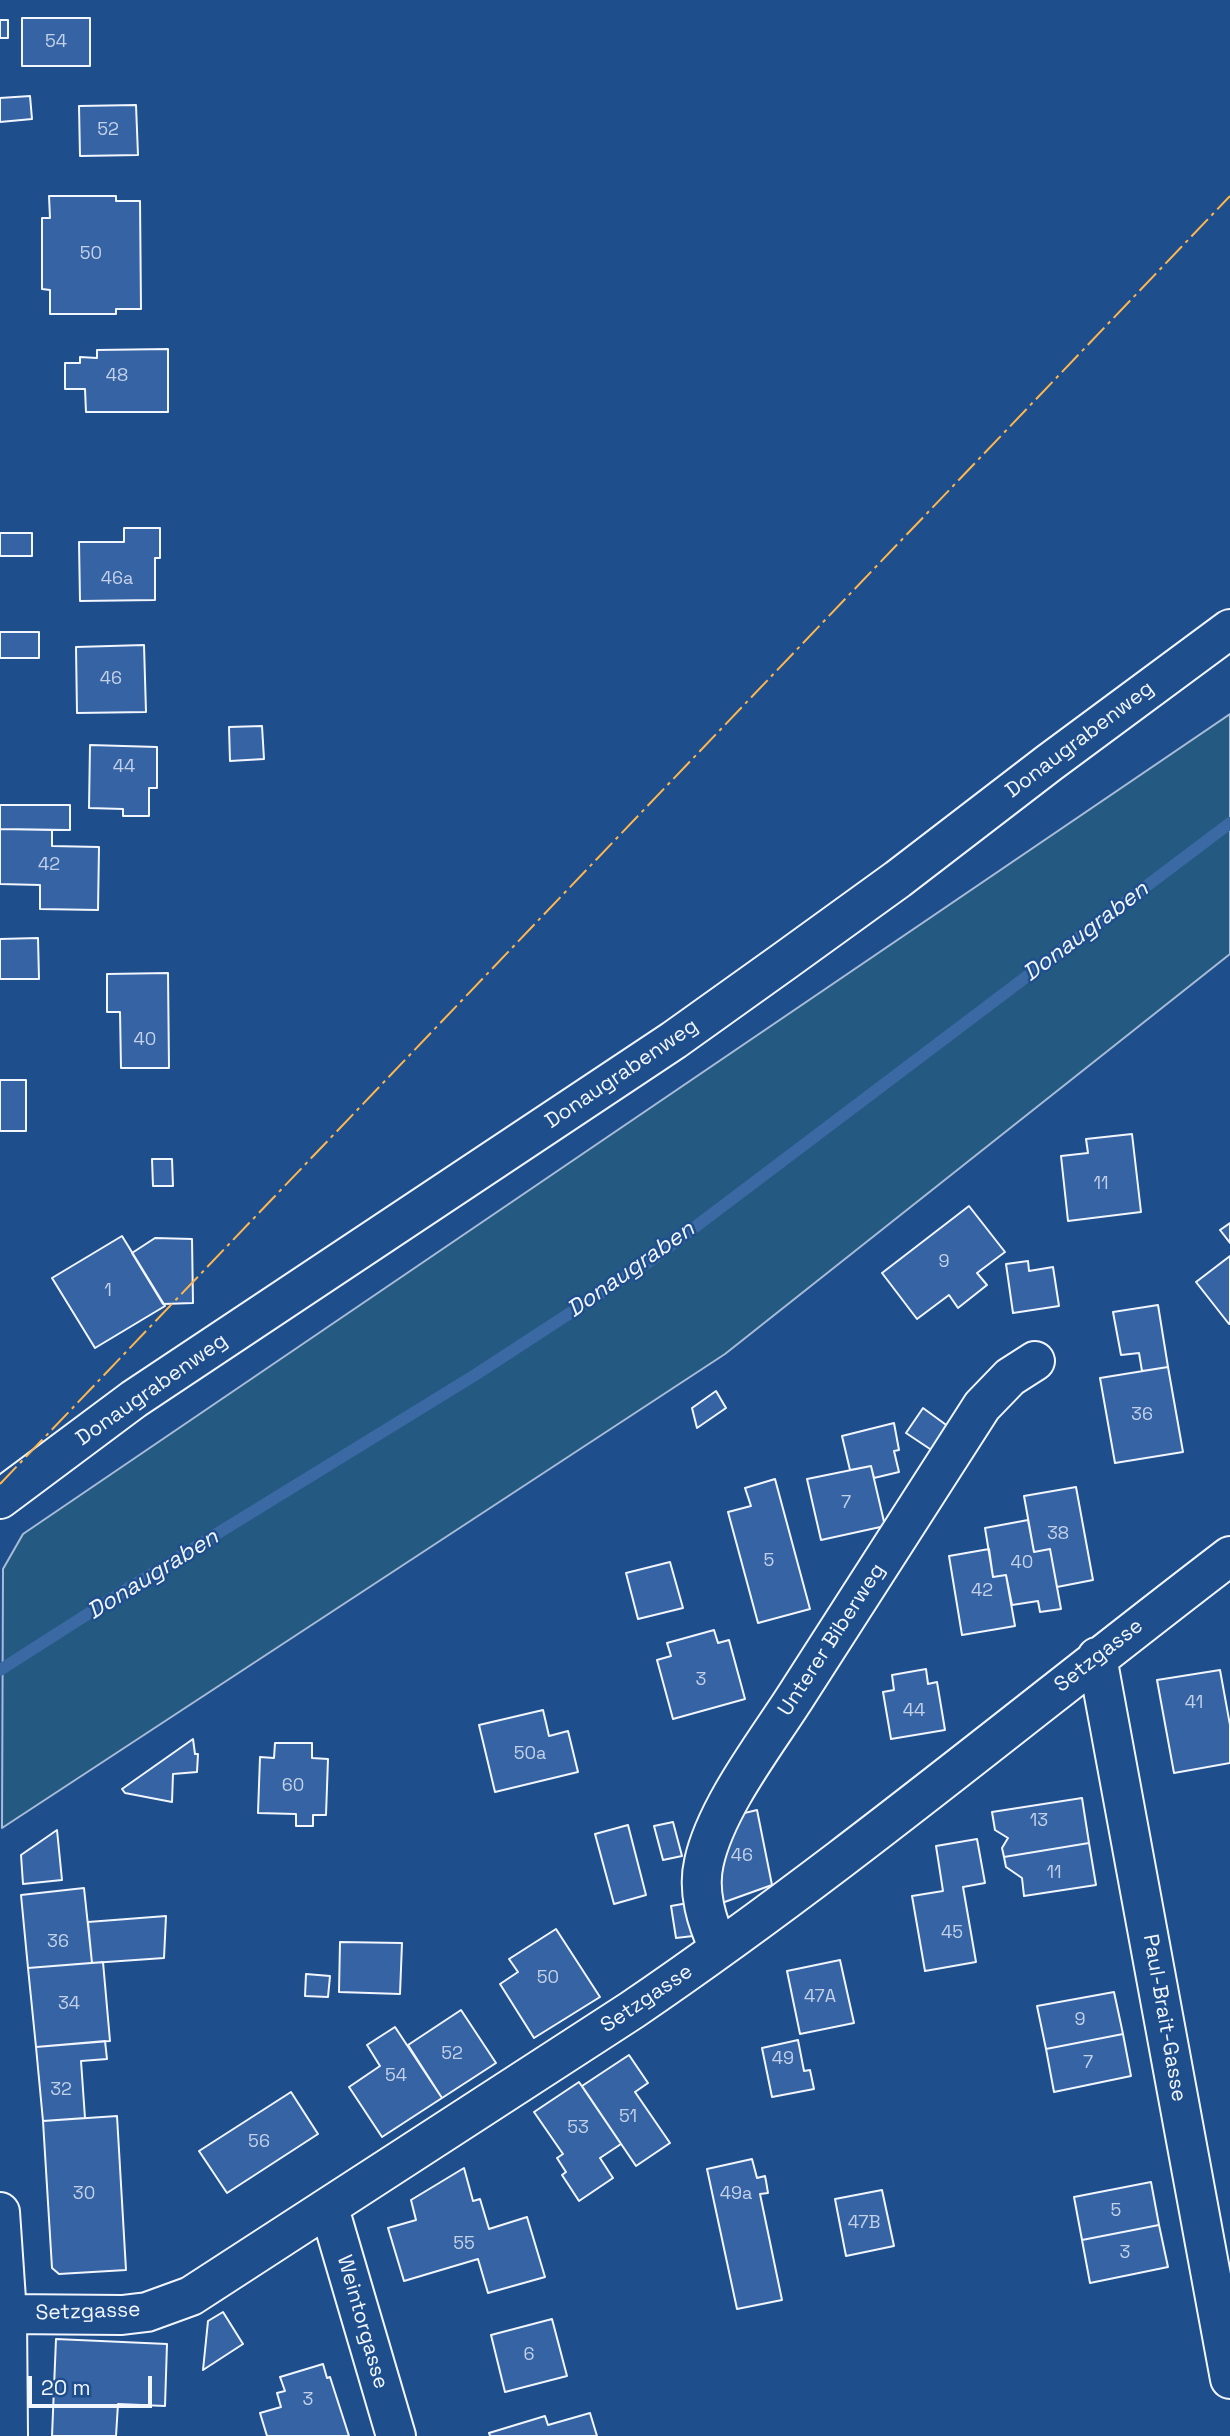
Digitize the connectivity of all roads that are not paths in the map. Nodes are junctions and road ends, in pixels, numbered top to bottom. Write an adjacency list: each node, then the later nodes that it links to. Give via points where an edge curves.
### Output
1 (1230, 629): 3 (street, Donaugrabenweg, via 775,968 134,1399)
2 (1035, 1361): 6 (street, Unterer Biberweg, via 1010,1377 982,1406 717,1825 701,1885 710,1931)
3 (0, 1499)
4 (1230, 1556): 5 (street, Setzgasse)
5 (1097, 1657): 6 (street, Setzgasse, via 805,1888); 10 (street, Paul-Brait-Gasse)
6 (719, 1950): 7 (street, Setzgasse)
7 (329, 2208): 9 (street, Setzgasse, via 191,2296 169,2305 122,2315); 12 (street, Weintorgasse)
8 (0, 2212): 9 (street)
9 (7, 2314): 11 (street)
10 (1230, 2379)
11 (8, 2436)
12 (396, 2436)

